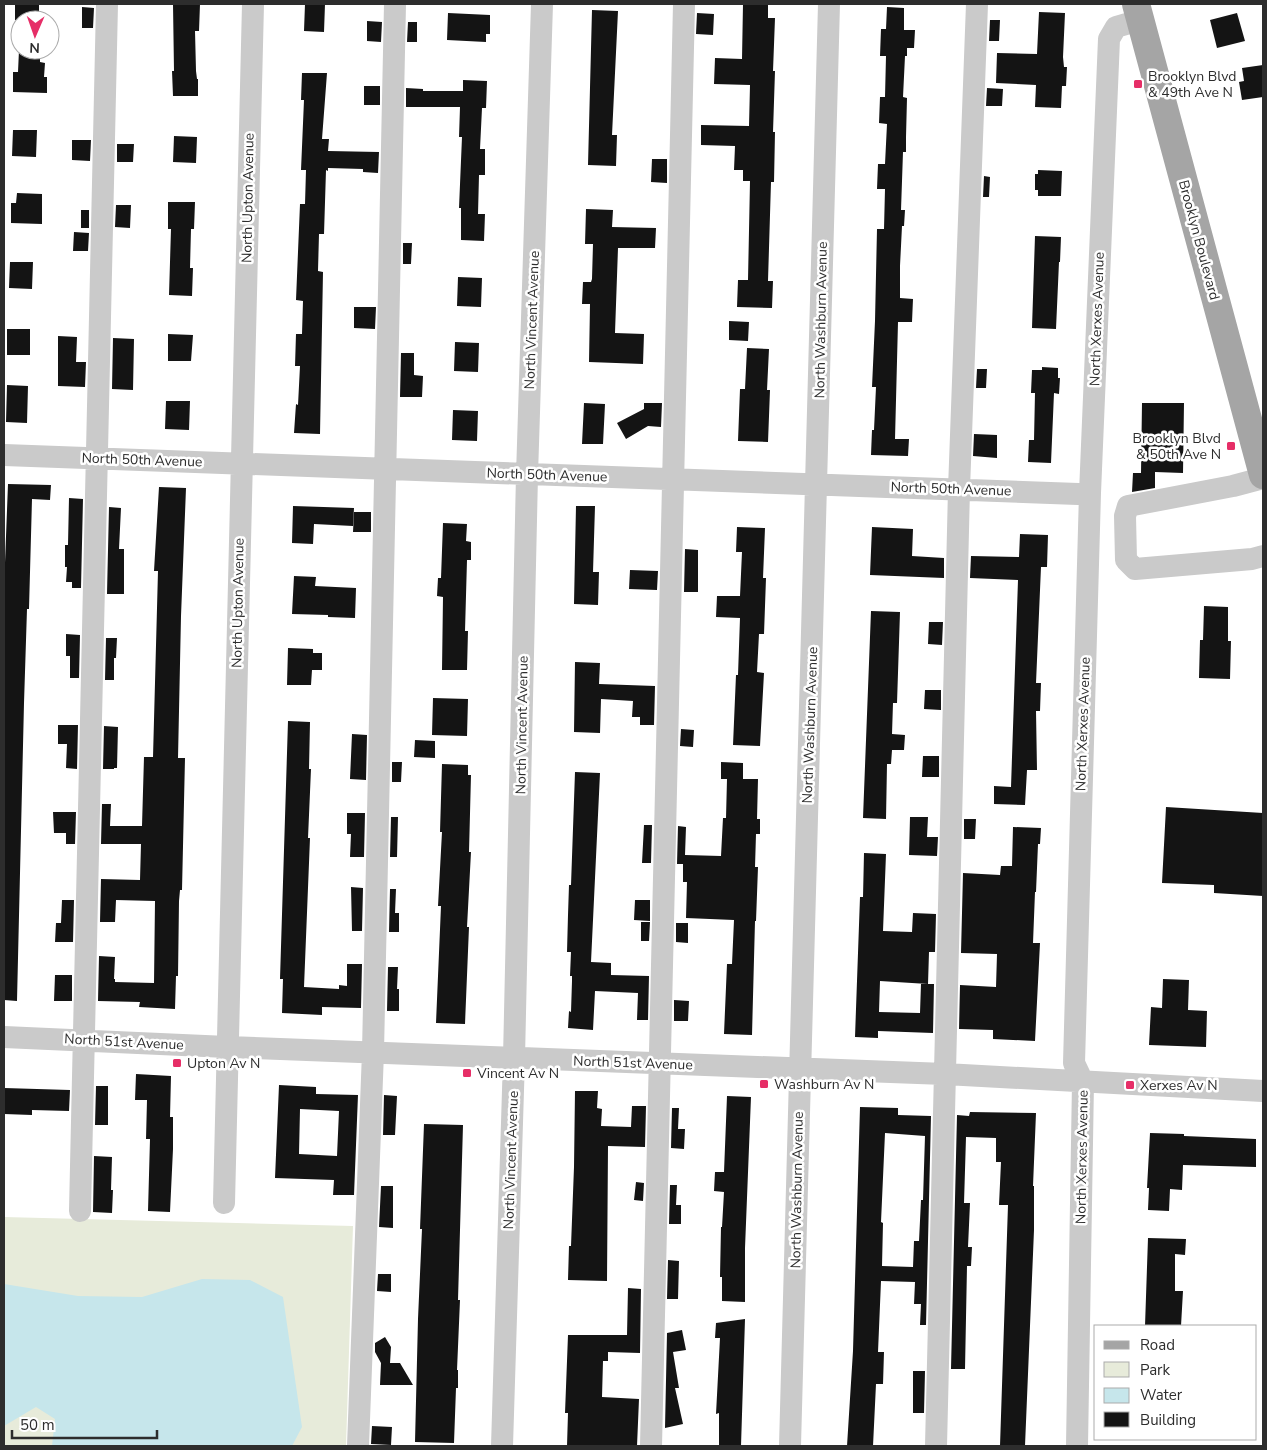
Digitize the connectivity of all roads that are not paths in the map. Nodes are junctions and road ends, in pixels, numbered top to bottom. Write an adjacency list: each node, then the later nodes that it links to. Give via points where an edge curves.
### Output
1 (107, 4): 10 (street)
2 (253, 4): 11 (street, North Upton Avenue)
3 (395, 4): 12 (street)
4 (542, 4): 13 (street, North Vincent Avenue)
5 (684, 4): 15 (street)
6 (829, 4): 16 (street, North Washburn Avenue)
7 (977, 4): 17 (street)
8 (1138, 12): 14 (main road, Brooklyn Boulevard); 18 (street, North Xerxes Avenue, via 1116,27 1109,40)
9 (4, 455): 10 (street, North 50th Avenue)
10 (96, 458): 11 (street, North 50th Avenue); 21 (street)
11 (241, 463): 12 (street, North 50th Avenue); 22 (street, North Upton Avenue)
12 (386, 469): 13 (street, North 50th Avenue); 23 (street)
13 (527, 475): 15 (street, North 50th Avenue); 24 (street, North Vincent Avenue)
14 (1263, 477): 19 (street, via 1128,506 1125,516 1126,560 1135,569)
15 (673, 479): 16 (street, North 50th Avenue); 25 (street)
16 (817, 484): 17 (street, North 50th Avenue); 26 (street, North Washburn Avenue)
17 (959, 489): 18 (street, North 50th Avenue); 27 (street)
18 (1090, 493): 28 (street, North Xerxes Avenue, via 1074,1064)
19 (1263, 556)
20 (4, 1037): 21 (street, North 51st Avenue)
21 (84, 1040): 22 (street, North 51st Avenue); 31 (street)
22 (227, 1047): 23 (street, North 51st Avenue); 30 (street, North Upton Avenue)
23 (373, 1052): 24 (street, North 51st Avenue); 32 (street)
24 (514, 1058): 25 (street, North 51st Avenue); 33 (street, North Vincent Avenue)
25 (659, 1063): 26 (street, North 51st Avenue); 34 (street)
26 (800, 1069): 27 (street, North 51st Avenue); 35 (street, North Washburn Avenue)
27 (945, 1074): 28 (street, North 51st Avenue); 36 (street)
28 (1083, 1082): 29 (street, North 51st Avenue); 37 (street, North Xerxes Avenue)
29 (1263, 1091)
30 (224, 1203)
31 (80, 1212)
32 (358, 1446)
33 (502, 1446)
34 (650, 1446)
35 (790, 1446)
36 (936, 1446)
37 (1077, 1446)

